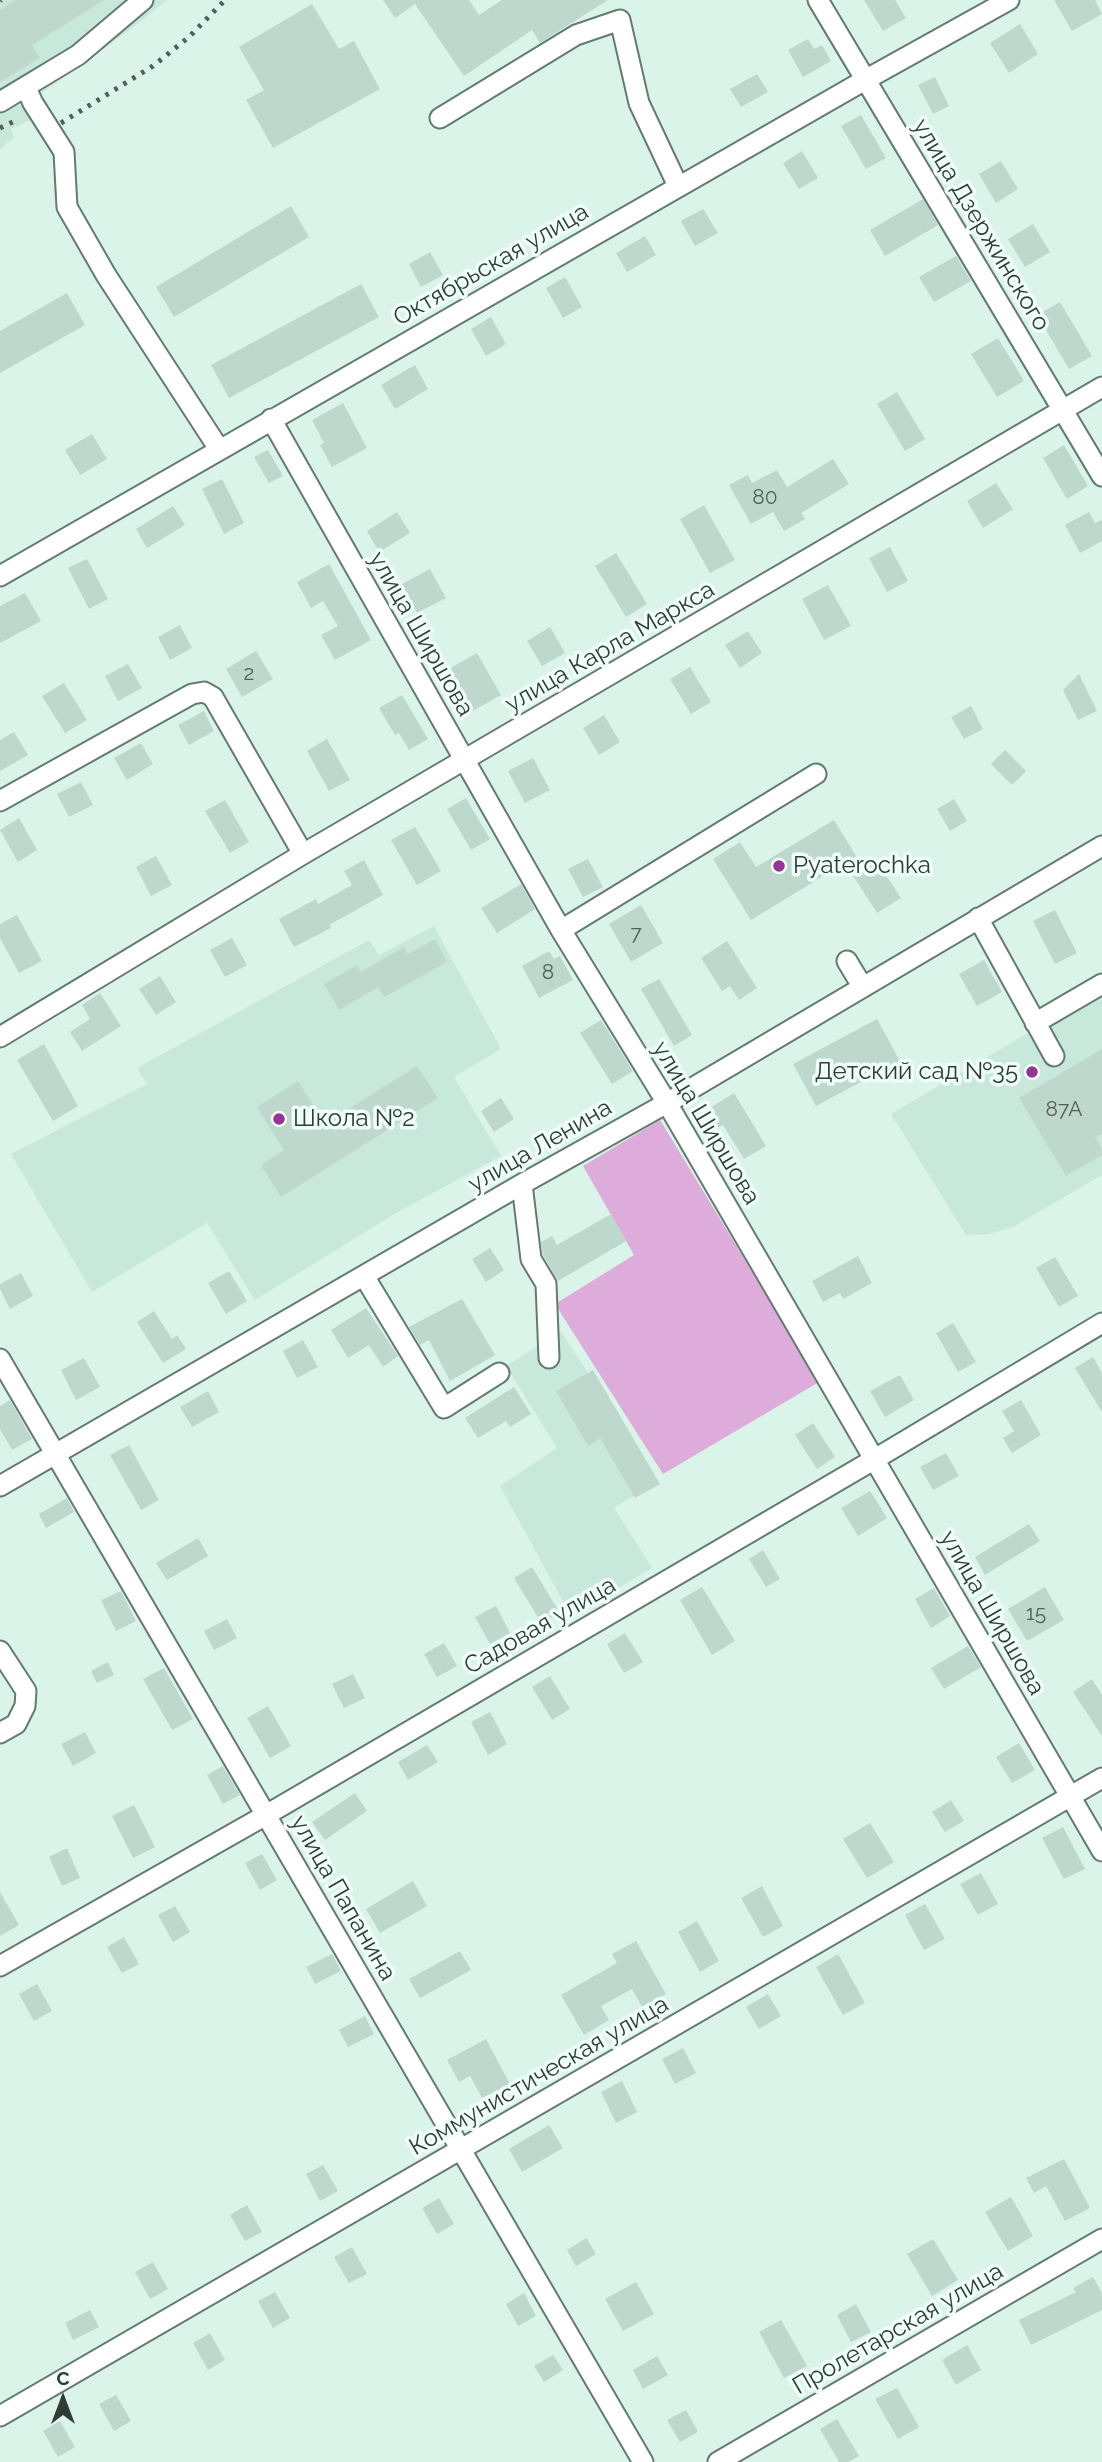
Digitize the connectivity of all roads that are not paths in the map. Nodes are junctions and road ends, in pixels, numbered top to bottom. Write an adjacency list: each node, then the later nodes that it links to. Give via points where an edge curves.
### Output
1 (143, 0): 5 (street, via 78,55)
2 (817, 0): 4 (street, улица Дзержинского)
3 (1009, 0): 4 (street, Октябрьская улица)
4 (865, 80): 8 (street, Октябрьская улица); 10 (street, улица Дзержинского)
5 (26, 88): 6 (street); 12 (street, via 64,152 68,207 106,275)
6 (0, 102)
7 (440, 118): 8 (street, via 576,36 620,20 639,103)
8 (678, 186): 11 (street, Октябрьская улица)
9 (1102, 387): 10 (street, улица Карла Маркса)
10 (1063, 410): 13 (street, улица Дзержинского); 15 (street, улица Карла Маркса)
11 (271, 419): 12 (street, Октябрьская улица); 15 (street, улица Ширшова)
12 (219, 449): 14 (street, Октябрьская улица)
13 (1102, 476)
14 (0, 576)
15 (464, 760): 19 (street, улица Карла Маркса); 21 (street, улица Ширшова)
16 (816, 774): 21 (street)
17 (0, 801): 19 (street, via 192,694 204,692 213,697)
18 (1102, 846): 20 (street, улица Ленина)
19 (303, 854): 26 (street, улица Карла Маркса)
20 (978, 918): 24 (street, улица Ленина); 25 (street)
21 (561, 930): 28 (street, улица Ширшова)
22 (847, 961): 24 (street)
23 (1102, 984): 25 (street)
24 (862, 986): 28 (street, улица Ленина)
25 (1035, 1023): 27 (street)
26 (0, 1037)
27 (1054, 1056)
28 (667, 1103): 29 (street, улица Ленина); 36 (street, улица Ширшова)
29 (522, 1184): 30 (street, улица Ленина); 32 (street, via 531,1259 546,1284)
30 (364, 1276): 34 (street, via 443,1408); 35 (street, улица Ленина)
31 (1102, 1322): 36 (street, Садовая улица)
32 (549, 1358)
33 (0, 1359): 35 (street, улица Папанина)
34 (499, 1373)
35 (55, 1453): 37 (street, улица Ленина); 42 (street, улица Папанина)
36 (875, 1459): 41 (street, улица Ширшова); 42 (street, Садовая улица)
37 (0, 1486)
38 (0, 1651): 39 (street, via 26,1691 16,1724)
39 (0, 1733)
40 (1102, 1778): 41 (street, Коммунистическая улица)
41 (1070, 1797): 43 (street, улица Ширшова); 45 (street, Коммунистическая улица)
42 (266, 1815): 44 (street, Садовая улица); 45 (street, улица Папанина)
43 (1102, 1851)
44 (0, 1966)
45 (460, 2150): 47 (street, Коммунистическая улица); 48 (street, улица Папанина)
46 (1102, 2239): 49 (street, Пролетарская улица)
47 (0, 2416)
48 (643, 2462)
49 (718, 2462)

